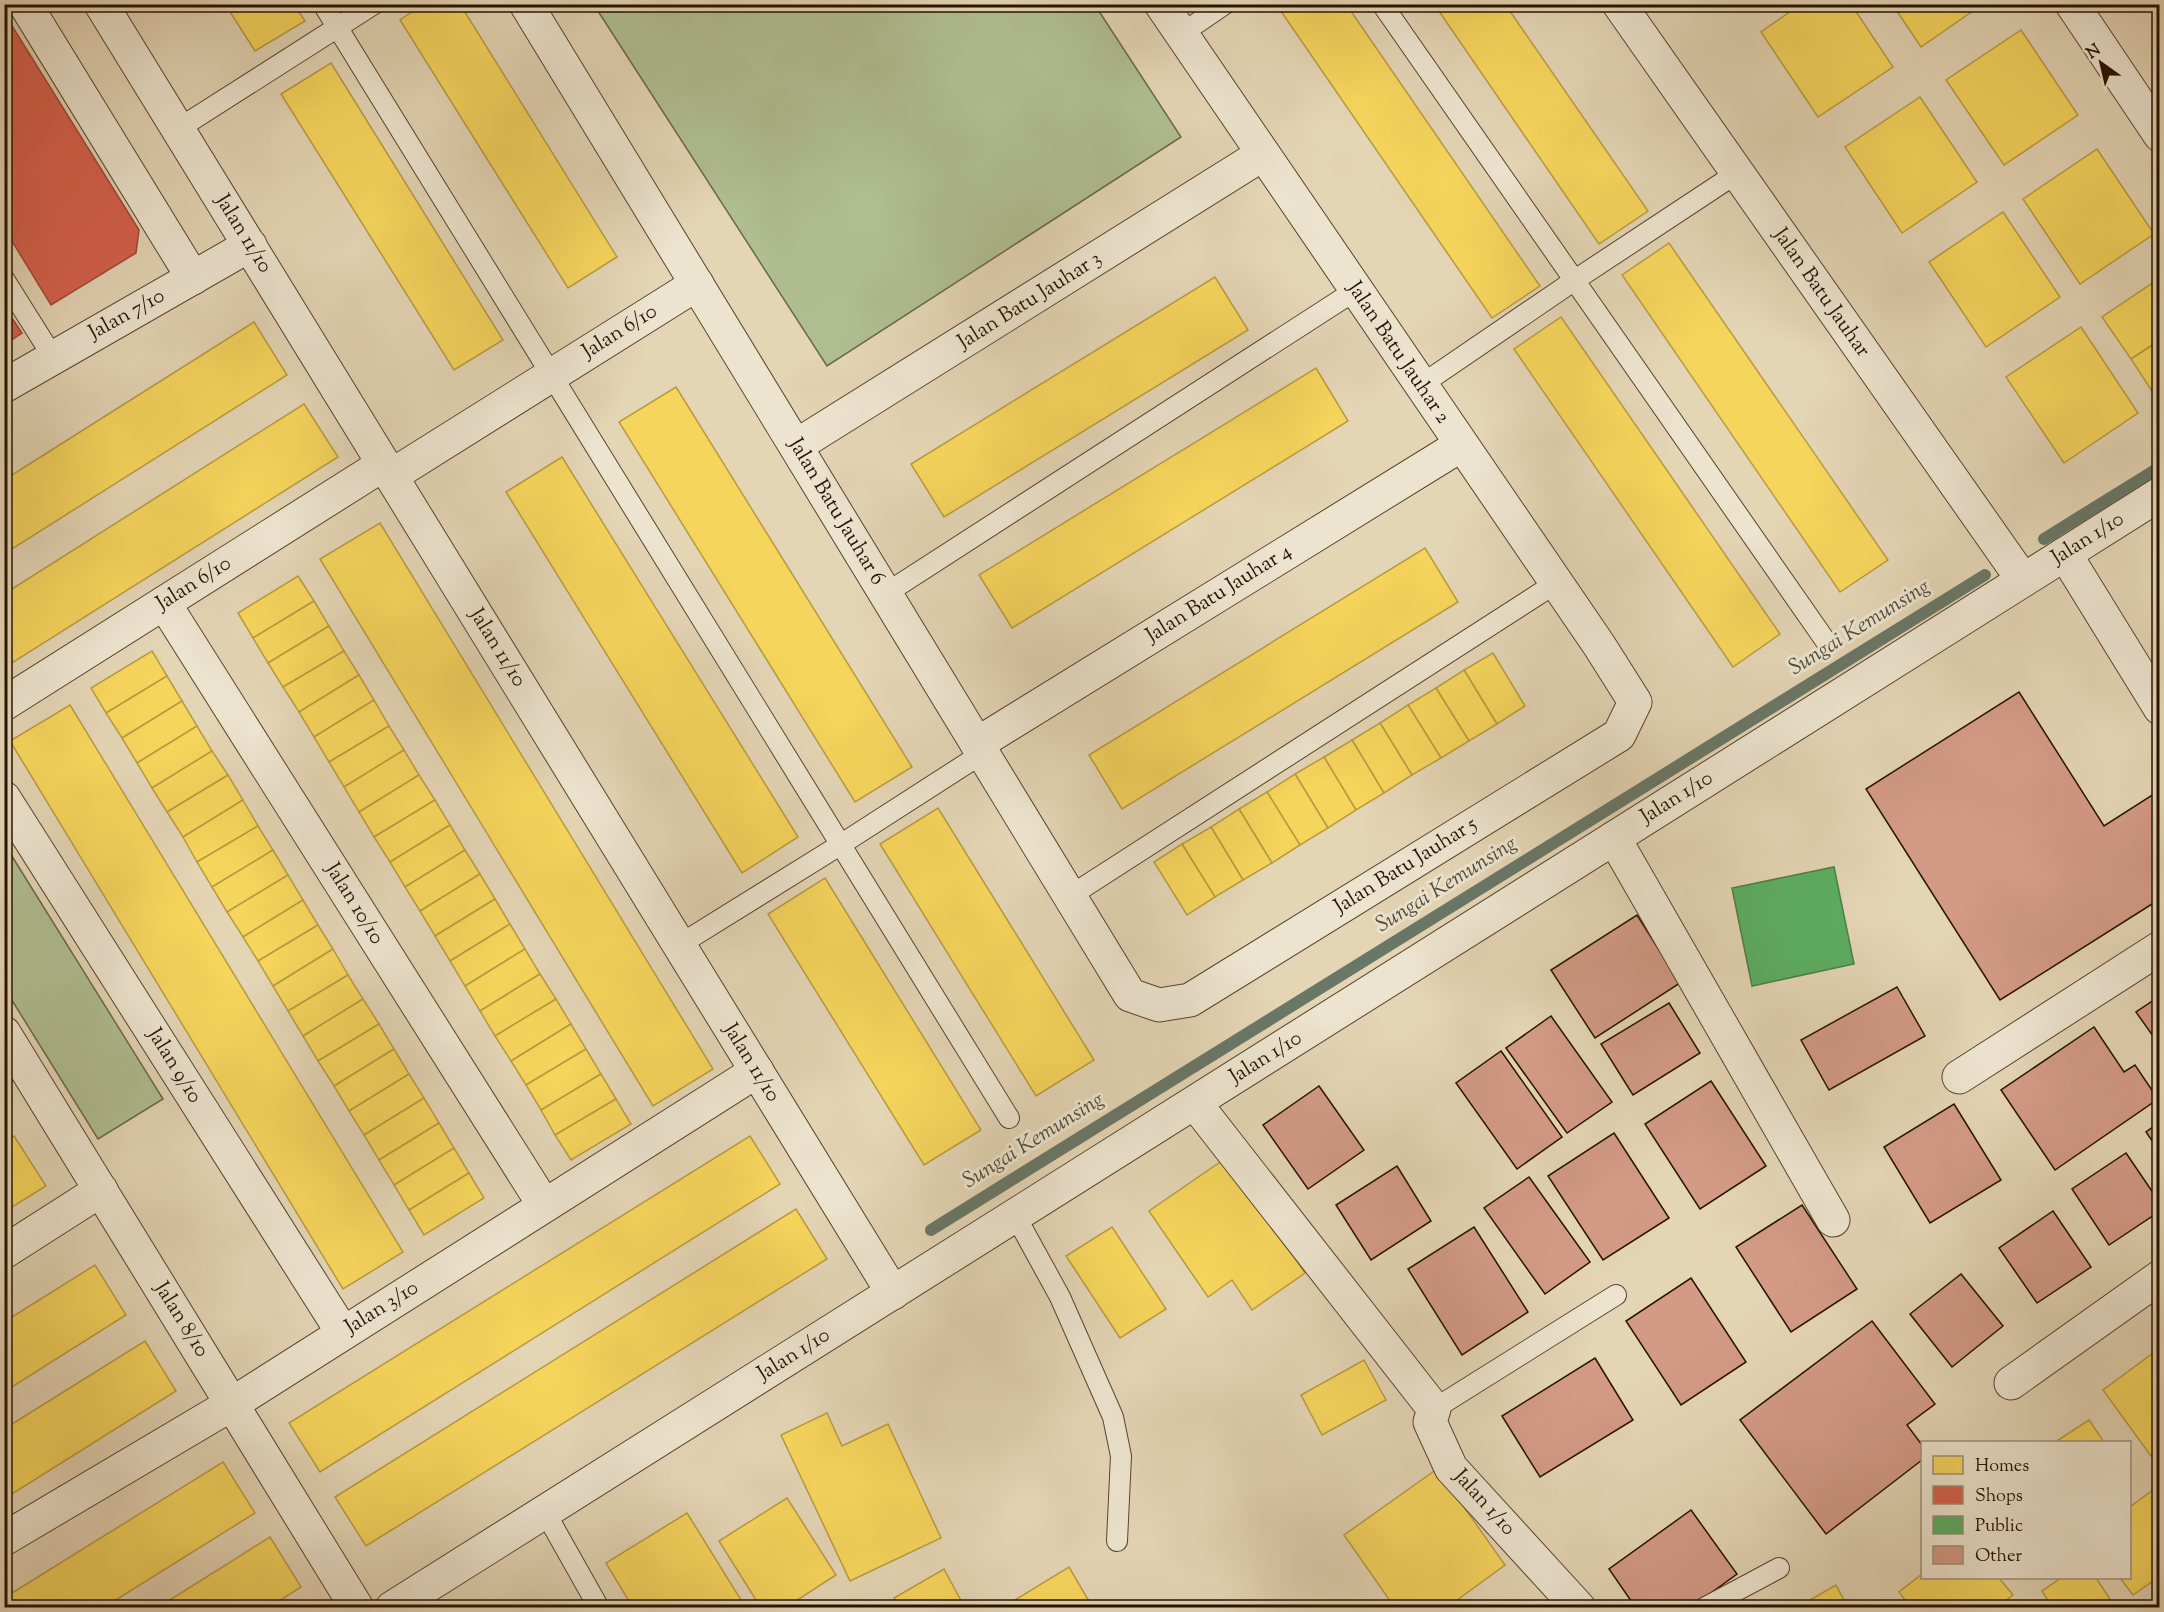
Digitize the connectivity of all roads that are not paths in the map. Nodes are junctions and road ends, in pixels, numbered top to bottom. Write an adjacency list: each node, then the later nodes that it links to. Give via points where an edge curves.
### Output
1 (25, 4): 18 (street)
2 (101, 4): 13 (street, Jalan 11/10)
3 (323, 4): 11 (lane)
4 (374, 4): 11 (lane)
5 (526, 4): 21 (street, Jalan Batu Jauhar 6)
6 (1161, 4): 12 (street, Jalan Batu Jauhar 2)
7 (1225, 4): 12 (lane)
8 (1382, 4): 20 (lane)
9 (1619, 4): 16 (street, Jalan Batu Jauhar)
10 (2072, 4): 14 (street)
11 (337, 28): 13 (lane); 24 (lane)
12 (1181, 34): 15 (street, Jalan Batu Jauhar 2)
13 (178, 129): 17 (street, Jalan 11/10)
14 (2160, 135)
15 (1263, 154): 22 (street, Jalan Batu Jauhar 2); 28 (street, Jalan Batu Jauhar 3)
16 (1737, 174): 20 (lane); 32 (street, Jalan Batu Jauhar)
17 (250, 244): 18 (street, Jalan 7/10); 29 (street, Jalan 11/10)
18 (193, 278): 23 (street, Jalan 7/10)
19 (4, 279): 23 (lane)
20 (1575, 280): 25 (lane); 36 (lane)
21 (696, 284): 24 (street, Jalan 6/10); 28 (street, Jalan Batu Jauhar 6)
22 (1356, 290): 25 (street, Jalan Batu Jauhar 2); 34 (lane)
23 (54, 357): 26 (street, Jalan 7/10)
24 (551, 375): 29 (street, Jalan 6/10); 43 (lane)
25 (1421, 385): 27 (street, Jalan Batu Jauhar 2)
26 (4, 386)
27 (1461, 445): 33 (street, Jalan Batu Jauhar 2); 40 (street, Jalan Batu Jauhar 4)
28 (796, 446): 34 (street, Jalan Batu Jauhar 6)
29 (387, 470): 35 (street, Jalan 6/10); 45 (street, Jalan 11/10)
30 (2160, 494): 31 (street, Jalan 1/10)
31 (2065, 554): 32 (street, Jalan 1/10); 39 (street)
32 (2023, 580): 42 (street, Jalan 1/10)
33 (1556, 583): 37 (street, Jalan Batu Jauhar 2); 44 (lane)
34 (885, 594): 40 (street, Jalan Batu Jauhar 6)
35 (164, 603): 38 (street, Jalan 6/10); 54 (street, Jalan 10/10)
36 (1827, 643)
37 (1635, 702): 47 (street, Jalan Batu Jauhar 5, via 1619,735 1190,1000)
38 (4, 704)
39 (2160, 708)
40 (980, 749): 43 (lane); 44 (street, Jalan Batu Jauhar 6)
41 (4, 798): 61 (street, Jalan 9/10)
42 (1614, 838): 51 (street, Jalan 1/10); 56 (street)
43 (840, 845): 45 (lane); 52 (lane)
44 (1070, 896): 47 (street, Jalan Batu Jauhar 6, via 1130,995)
45 (679, 945): 49 (street, Jalan 11/10)
46 (2160, 948): 50 (street)
47 (1159, 1005)
48 (4, 1033): 53 (street, Jalan 8/10)
49 (757, 1071): 54 (street, Jalan 3/10); 59 (street, Jalan 11/10)
50 (1959, 1077)
51 (1195, 1103): 55 (street, Jalan 1/10); 64 (street)
52 (1009, 1118)
53 (101, 1190): 57 (street); 63 (street, Jalan 8/10)
54 (544, 1205): 61 (street, Jalan 3/10)
55 (1015, 1215): 59 (street, Jalan 1/10); 67 (lane, via 1060,1297 1113,1417 1121,1456)
56 (1833, 1220)
57 (4, 1252)
58 (2160, 1277): 62 (street)
59 (893, 1293): 65 (street, Jalan 1/10)
60 (1616, 1295): 64 (lane)
61 (344, 1333): 63 (street, Jalan 3/10)
62 (2011, 1383)
63 (232, 1404): 66 (street, Jalan 3/10); 69 (street, Jalan 8/10)
64 (1434, 1409): 72 (street, Jalan 1/10, via 1430,1422 1451,1468)
65 (545, 1512): 70 (street, Jalan 1/10); 71 (lane)
66 (4, 1539)
67 (1117, 1541)
68 (1779, 1568): 73 (lane)
69 (357, 1608)
70 (392, 1608)
71 (599, 1608)
72 (1579, 1608)
73 (1704, 1608)

